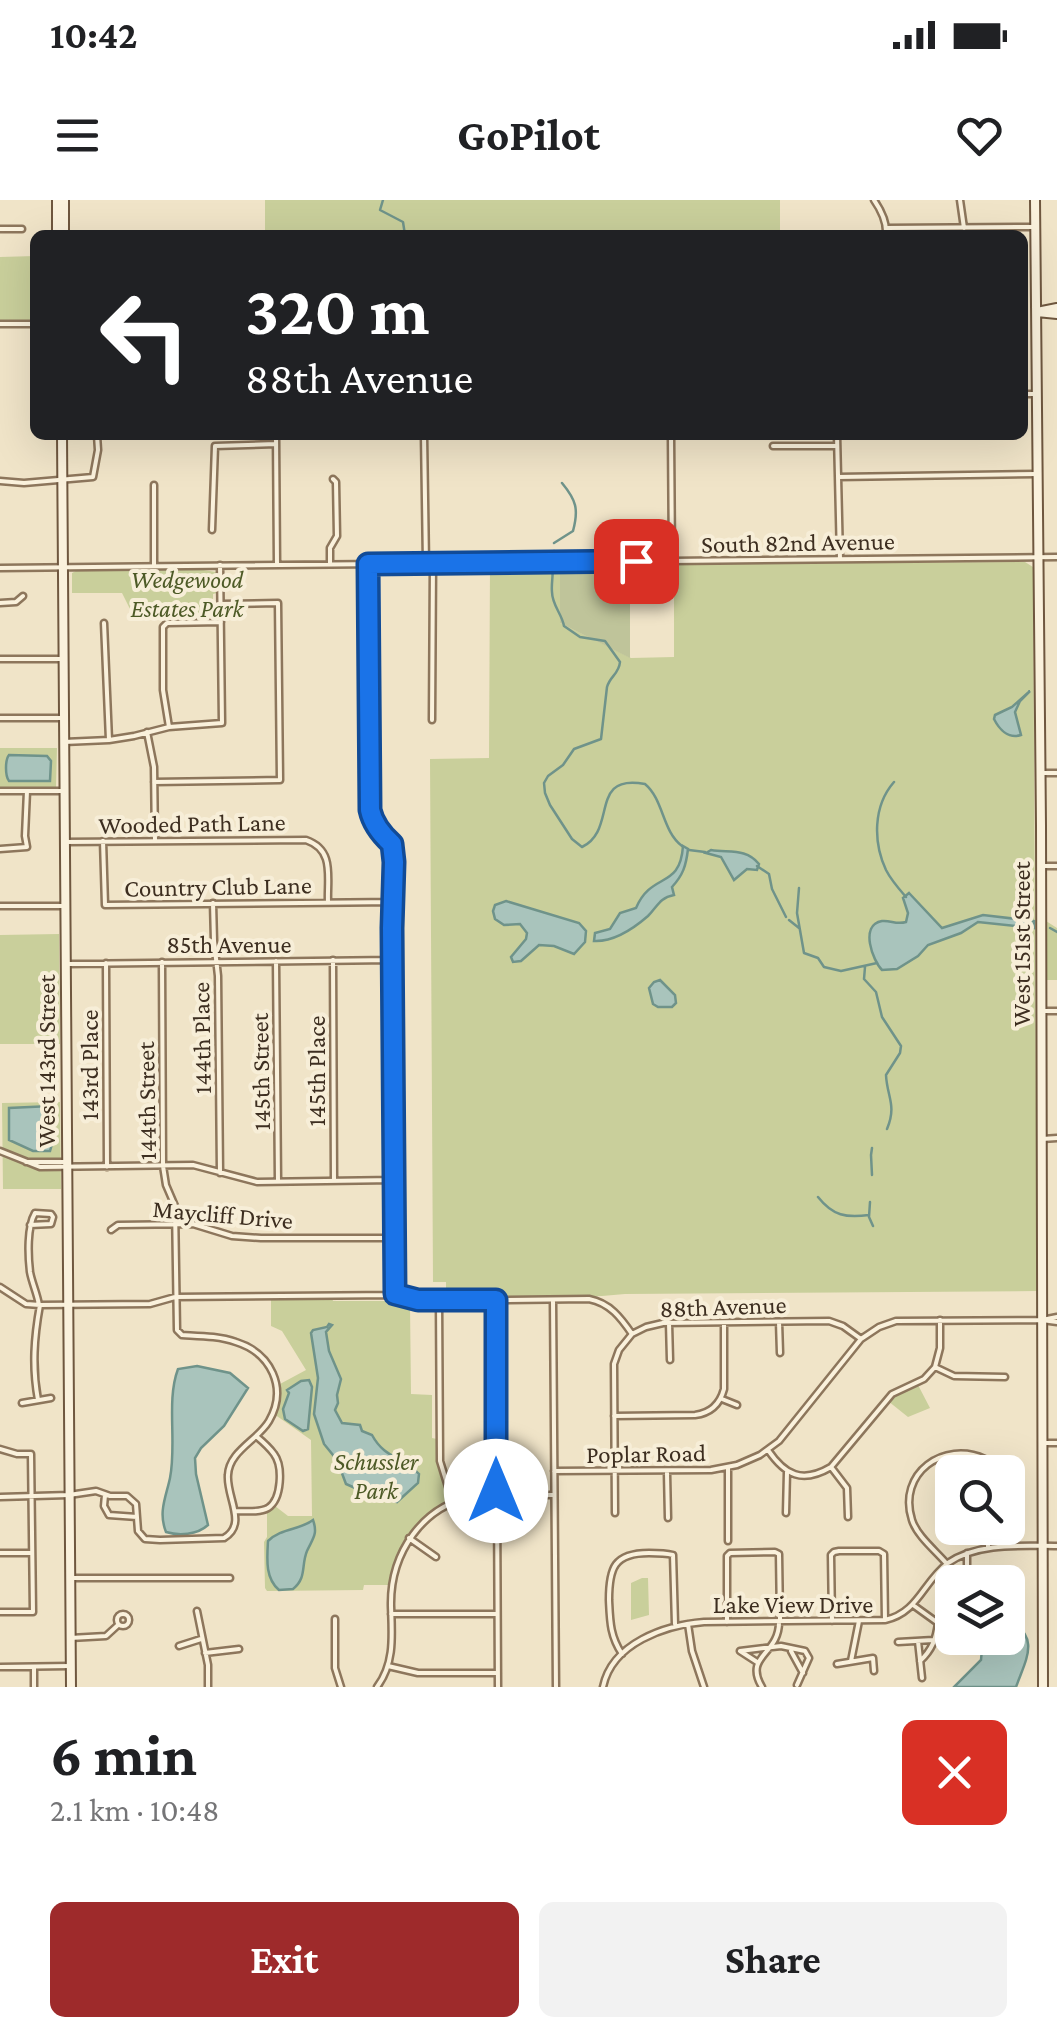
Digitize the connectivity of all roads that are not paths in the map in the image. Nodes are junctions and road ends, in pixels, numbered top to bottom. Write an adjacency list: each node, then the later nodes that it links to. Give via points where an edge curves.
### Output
1 (60, 200): 9 (street)
2 (874, 200): 10 (street)
3 (960, 200): 6 (street)
4 (1035, 200): 5 (street, West 151st Street)
5 (1036, 227): 6 (street); 13 (street, West 151st Street)
6 (964, 228): 11 (street)
7 (0, 229): 8 (street)
8 (22, 229)
9 (61, 230)
10 (886, 230)
11 (926, 230)
12 (1057, 311): 13 (street)
13 (1032, 312): 17 (street, West 151st Street)
14 (0, 324): 15 (street)
15 (30, 324)
16 (1028, 394): 17 (street)
17 (1036, 394): 27 (street, West 151st Street)
18 (62, 440): 30 (street, West 143rd Street)
19 (97, 440): 30 (street, via 92,477)
20 (276, 440): 24 (street)
21 (424, 440): 38 (street)
22 (671, 440): 37 (street)
23 (837, 440): 26 (street)
24 (276, 444): 33 (street, via 215,446); 42 (street)
25 (773, 446): 26 (street)
26 (837, 446): 28 (street)
27 (1037, 474): 28 (street); 35 (street, West 151st Street)
28 (838, 478): 36 (street)
29 (333, 479): 39 (street, via 337,536)
30 (62, 480): 31 (street); 44 (street, West 143rd Street)
31 (0, 481)
32 (154, 485): 43 (street)
33 (212, 530)
34 (1057, 557): 35 (street, South 82nd Avenue)
35 (1038, 558): 36 (street, South 82nd Avenue); 60 (street, West 151st Street)
36 (840, 559): 37 (street, South 82nd Avenue)
37 (672, 561): 38 (street, South 82nd Avenue)
38 (430, 563): 40 (street, South 82nd Avenue); 55 (street)
39 (330, 564): 40 (street, South 82nd Avenue); 42 (street, South 82nd Avenue)
40 (368, 564): 73 (street, via 369,789 372,819 392,844)
41 (220, 565): 42 (street, South 82nd Avenue); 43 (street, South 82nd Avenue); 48 (street)
42 (276, 565)
43 (154, 566): 44 (street, South 82nd Avenue)
44 (62, 567): 45 (street, South 82nd Avenue); 52 (street, West 143rd Street)
45 (0, 568)
46 (23, 596): 47 (street)
47 (0, 602)
48 (220, 604): 49 (street); 62 (street, via 278,602 280,780)
49 (221, 622): 56 (street, via 222,723); 56 (street, via 163,627)
50 (104, 623): 58 (street)
51 (0, 659): 52 (street)
52 (63, 659): 54 (street, West 143rd Street)
53 (0, 718): 54 (street)
54 (64, 718): 59 (street, West 143rd Street)
55 (432, 720)
56 (169, 726): 57 (street)
57 (148, 732): 58 (street); 62 (street)
58 (109, 740): 59 (street)
59 (64, 742): 65 (street, West 143rd Street)
60 (1040, 773): 61 (street); 70 (street, West 151st Street)
61 (1057, 773)
62 (154, 782): 66 (street)
63 (0, 791): 64 (street)
64 (27, 791): 65 (street); 69 (street, via 27,847)
65 (64, 791): 67 (street, West 143rd Street)
66 (155, 841): 68 (street, Wooded Path Lane); 72 (street, Wooded Path Lane, via 310,840 326,856)
67 (64, 842): 68 (street, Wooded Path Lane); 76 (street, West 143rd Street)
68 (103, 842): 74 (street, Country Club Lane, via 105,905)
69 (0, 849)
70 (1041, 866): 71 (street); 84 (street, West 151st Street)
71 (1057, 866)
72 (328, 902): 73 (street, Country Club Lane); 74 (street, Country Club Lane)
73 (394, 902): 78 (street)
74 (213, 903): 79 (street, 144th Place)
75 (0, 906): 76 (street)
76 (65, 906): 83 (street, West 143rd Street)
77 (333, 960): 78 (street, 85th Avenue); 80 (street, 85th Avenue); 95 (street, 145th Place)
78 (393, 960): 93 (street)
79 (216, 961): 80 (street, 85th Avenue); 81 (street, 85th Avenue); 92 (street, 144th Place)
80 (276, 961): 94 (street, 145th Street)
81 (162, 962): 82 (street, 85th Avenue); 90 (street, 144th Street)
82 (106, 963): 83 (street, 85th Avenue); 91 (street, 143rd Place)
83 (66, 964): 89 (street, West 143rd Street)
84 (1041, 1011): 85 (street); 86 (street, West 151st Street)
85 (1057, 1011)
86 (1042, 1138): 87 (street); 109 (street, West 151st Street)
87 (1057, 1138)
88 (0, 1151): 89 (street, via 34,1166)
89 (67, 1164): 91 (street); 107 (street, West 143rd Street)
90 (163, 1166): 91 (street); 92 (street); 96 (street, 144th Street)
91 (107, 1167)
92 (220, 1173): 94 (street)
93 (394, 1180): 95 (street); 99 (street)
94 (278, 1181): 95 (street)
95 (334, 1181)
96 (176, 1224): 98 (street, Maycliff Drive); 99 (street, Maycliff Drive, via 261,1238); 102 (street, 144th Street)
97 (30, 1225): 106 (street)
98 (111, 1230)
99 (394, 1238): 101 (street)
100 (0, 1287): 106 (street, 88th Avenue)
101 (395, 1294): 102 (street, 88th Avenue); 105 (street, 88th Avenue)
102 (176, 1297): 107 (street, 88th Avenue, via 150,1304); 126 (street, via 180,1334 248,1346 274,1374 278,1392)
103 (496, 1300): 104 (street, 88th Avenue); 105 (street, 88th Avenue); 141 (street)
104 (553, 1300): 114 (street, 88th Avenue, via 600,1302); 135 (street)
105 (438, 1301): 144 (street, via 440,1460)
106 (39, 1305): 107 (street, 88th Avenue); 122 (street)
107 (68, 1305): 139 (street, West 143rd Street)
108 (940, 1320): 109 (street); 115 (street, via 896,1321); 118 (street)
109 (1042, 1320): 110 (street); 127 (street, West 151st Street)
110 (1057, 1320)
111 (724, 1322): 112 (street, 88th Avenue); 113 (street, 88th Avenue); 121 (street)
112 (779, 1322): 115 (street, 88th Avenue, via 832,1322); 116 (street)
113 (669, 1323): 114 (street, 88th Avenue); 117 (street)
114 (632, 1334): 125 (street, via 614,1364)
115 (861, 1339): 130 (street, Poplar Road)
116 (780, 1353)
117 (670, 1360)
118 (935, 1366): 119 (street, via 954,1376); 132 (street, via 892,1394)
119 (1005, 1377)
120 (50, 1398): 122 (street)
121 (722, 1399): 124 (street); 125 (street, via 695,1415)
122 (38, 1400): 123 (street)
123 (22, 1403)
124 (738, 1405)
125 (614, 1416): 136 (street)
126 (256, 1436): 145 (street, via 229,1468); 145 (street, via 276,1457 279,1492 270,1507)
127 (1042, 1443): 128 (street); 153 (street, West 151st Street)
128 (1057, 1443)
129 (0, 1449): 143 (street, via 32,1454)
130 (768, 1450): 133 (street, Poplar Road); 137 (street)
131 (935, 1461): 160 (street, via 914,1478 910,1517)
132 (831, 1467): 137 (street); 148 (street, via 847,1488)
133 (728, 1468): 134 (street, Poplar Road); 152 (street)
134 (667, 1470): 136 (street, Poplar Road); 150 (street)
135 (554, 1471): 136 (street, Poplar Road); 140 (street)
136 (614, 1471): 147 (street)
137 (787, 1472): 146 (street)
138 (106, 1494): 139 (street); 149 (street, via 132,1499); 149 (street, via 107,1514)
139 (70, 1495): 143 (street); 163 (street, West 143rd Street)
140 (554, 1495): 141 (street); 210 (street)
141 (496, 1496): 144 (street); 169 (street)
142 (0, 1497): 143 (street)
143 (32, 1497): 157 (street)
144 (452, 1503): 151 (street)
145 (235, 1511): 149 (street, via 232,1533 216,1540 146,1538)
146 (786, 1513)
147 (615, 1514)
148 (848, 1516)
149 (137, 1517)
150 (668, 1518)
151 (410, 1538): 159 (street); 168 (street, via 394,1573)
152 (728, 1541)
153 (1042, 1546): 154 (street, Lake View Drive); 155 (street, Lake View Drive); 214 (street, West 151st Street)
154 (1057, 1546)
155 (988, 1548): 158 (street, Lake View Drive)
156 (0, 1553): 157 (street)
157 (32, 1553): 167 (street, via 32,1612)
158 (967, 1553): 160 (street, Lake View Drive); 161 (street)
159 (436, 1557)
160 (946, 1565)
161 (967, 1565)
162 (935, 1575): 165 (street, Lake View Drive)
163 (70, 1578): 164 (street); 180 (street, West 143rd Street)
164 (230, 1578)
165 (913, 1605): 171 (street, Lake View Drive); 174 (street)
166 (197, 1611): 181 (street)
167 (0, 1612)
168 (392, 1614): 169 (street); 196 (street)
169 (498, 1614): 200 (street)
170 (335, 1618): 207 (street, via 335,1668)
171 (885, 1620): 173 (street, via 883,1552 834,1552); 176 (street, Lake View Drive)
172 (780, 1621): 173 (street, Lake View Drive); 175 (street, Lake View Drive); 175 (street, via 780,1556 730,1552); 186 (street)
173 (832, 1621): 176 (street, Lake View Drive)
174 (935, 1621)
175 (727, 1622): 177 (street, Lake View Drive)
176 (859, 1622): 191 (street)
177 (688, 1623): 179 (street, Lake View Drive); 212 (street)
178 (118, 1625): 180 (street, via 106,1636)
179 (675, 1626): 190 (street, Lake View Drive); 190 (street, via 673,1554 630,1554 609,1580 610,1627)
180 (70, 1638): 195 (street, West 143rd Street)
181 (201, 1639): 185 (street); 189 (street)
182 (935, 1640): 183 (street); 192 (street)
183 (918, 1641): 184 (street); 192 (street)
184 (898, 1642)
185 (180, 1646)
186 (773, 1646): 188 (street); 193 (street); 193 (street, via 740,1651)
187 (239, 1648): 189 (street)
188 (790, 1648): 201 (street); 201 (street, via 808,1654)
189 (205, 1654): 206 (street)
190 (622, 1654): 211 (street)
191 (851, 1660): 194 (street); 199 (street, via 873,1658)
192 (920, 1661): 202 (street)
193 (757, 1662): 213 (street)
194 (836, 1664)
195 (70, 1666): 198 (street); 205 (street, West 143rd Street)
196 (388, 1666): 200 (street, via 418,1673); 208 (street)
197 (0, 1668): 198 (street)
198 (34, 1668): 204 (street)
199 (874, 1671)
200 (498, 1672): 209 (street)
201 (803, 1673): 203 (street)
202 (922, 1678)
203 (797, 1685)
204 (34, 1687)
205 (71, 1687)
206 (208, 1687)
207 (342, 1687)
208 (376, 1687)
209 (498, 1687)
210 (556, 1687)
211 (603, 1687)
212 (704, 1687)
213 (762, 1687)
214 (1043, 1687)

